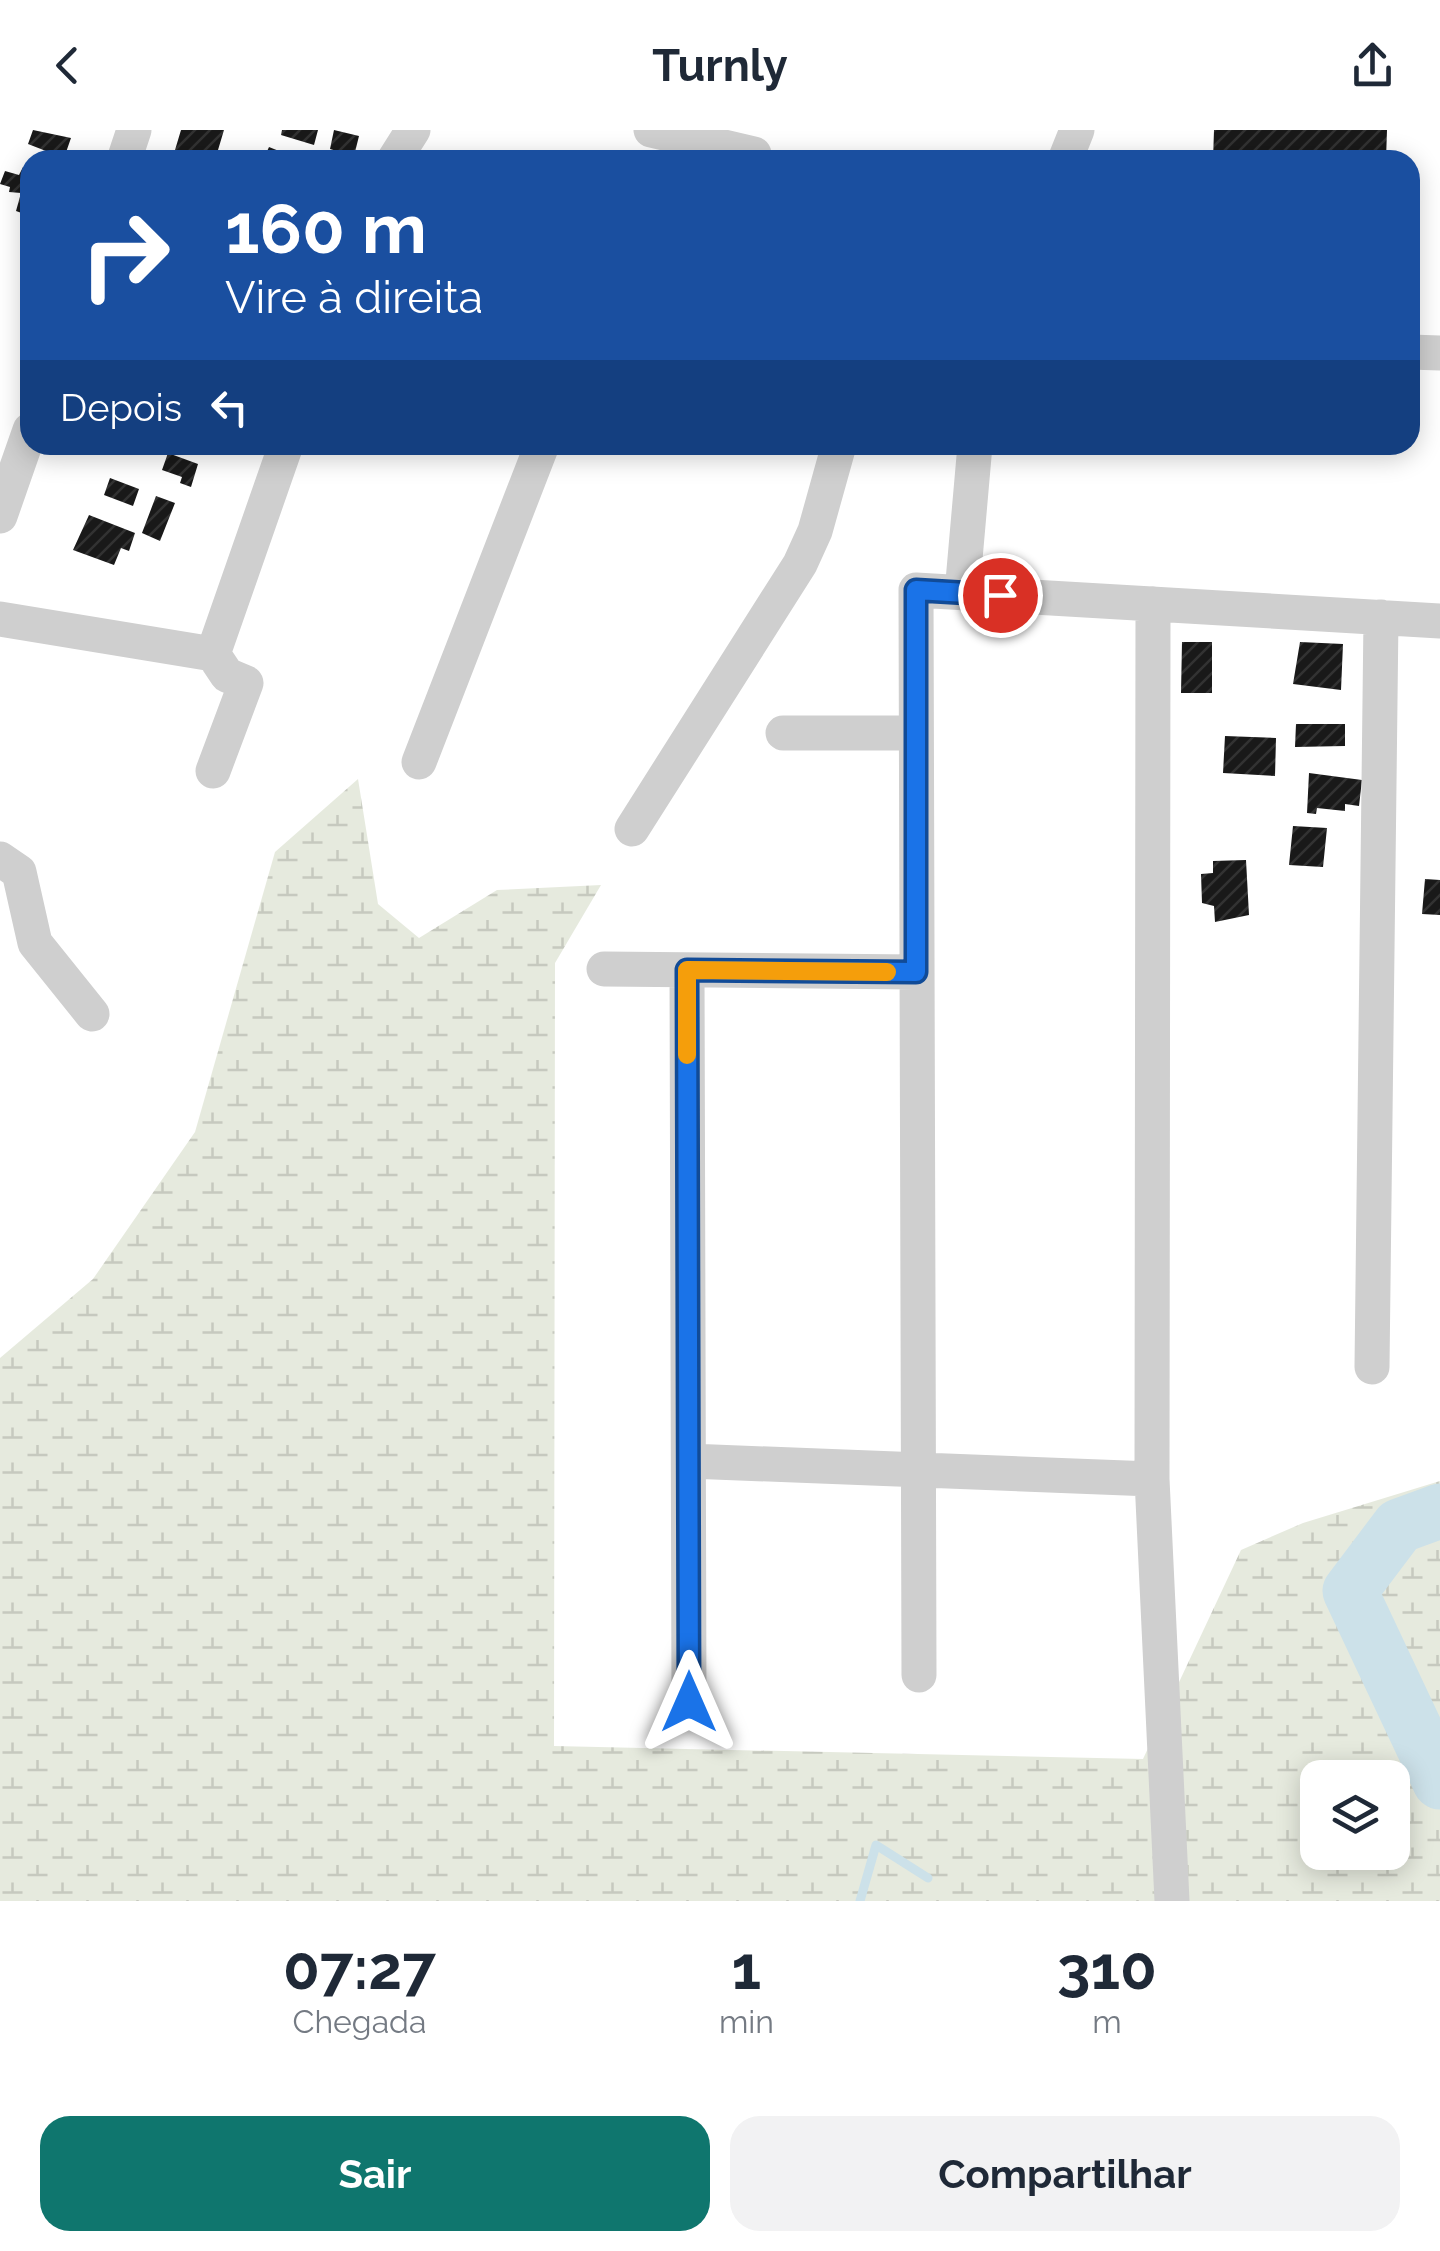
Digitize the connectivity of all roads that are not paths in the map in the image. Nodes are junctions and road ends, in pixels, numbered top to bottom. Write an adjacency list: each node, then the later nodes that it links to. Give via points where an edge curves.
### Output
1 (656, 141): 2 (street)
2 (755, 148)
3 (21, 455): 8 (street)
4 (283, 455): 14 (street)
5 (538, 455): 17 (street)
6 (836, 455): 19 (street, via 800,564)
7 (973, 455): 9 (street)
8 (0, 516)
9 (962, 593): 10 (street); 16 (street, via 916,590)
10 (1153, 604): 11 (street); 28 (street)
11 (1381, 617): 13 (street); 25 (street)
12 (0, 619): 14 (street)
13 (1440, 621)
14 (213, 654): 18 (street, via 228,675 246,683)
15 (782, 733): 16 (street)
16 (916, 733): 23 (street)
17 (418, 762)
18 (213, 771)
19 (632, 829)
20 (0, 860): 24 (street, via 20,872 35,943)
21 (604, 969): 22 (street)
22 (687, 970): 23 (street); 26 (street)
23 (916, 972): 27 (street)
24 (92, 1014)
25 (1372, 1367)
26 (689, 1460): 27 (street); 30 (street)
27 (916, 1470): 28 (street); 29 (street)
28 (1152, 1479): 31 (street)
29 (919, 1675)
30 (689, 1702)
31 (1172, 1901)

